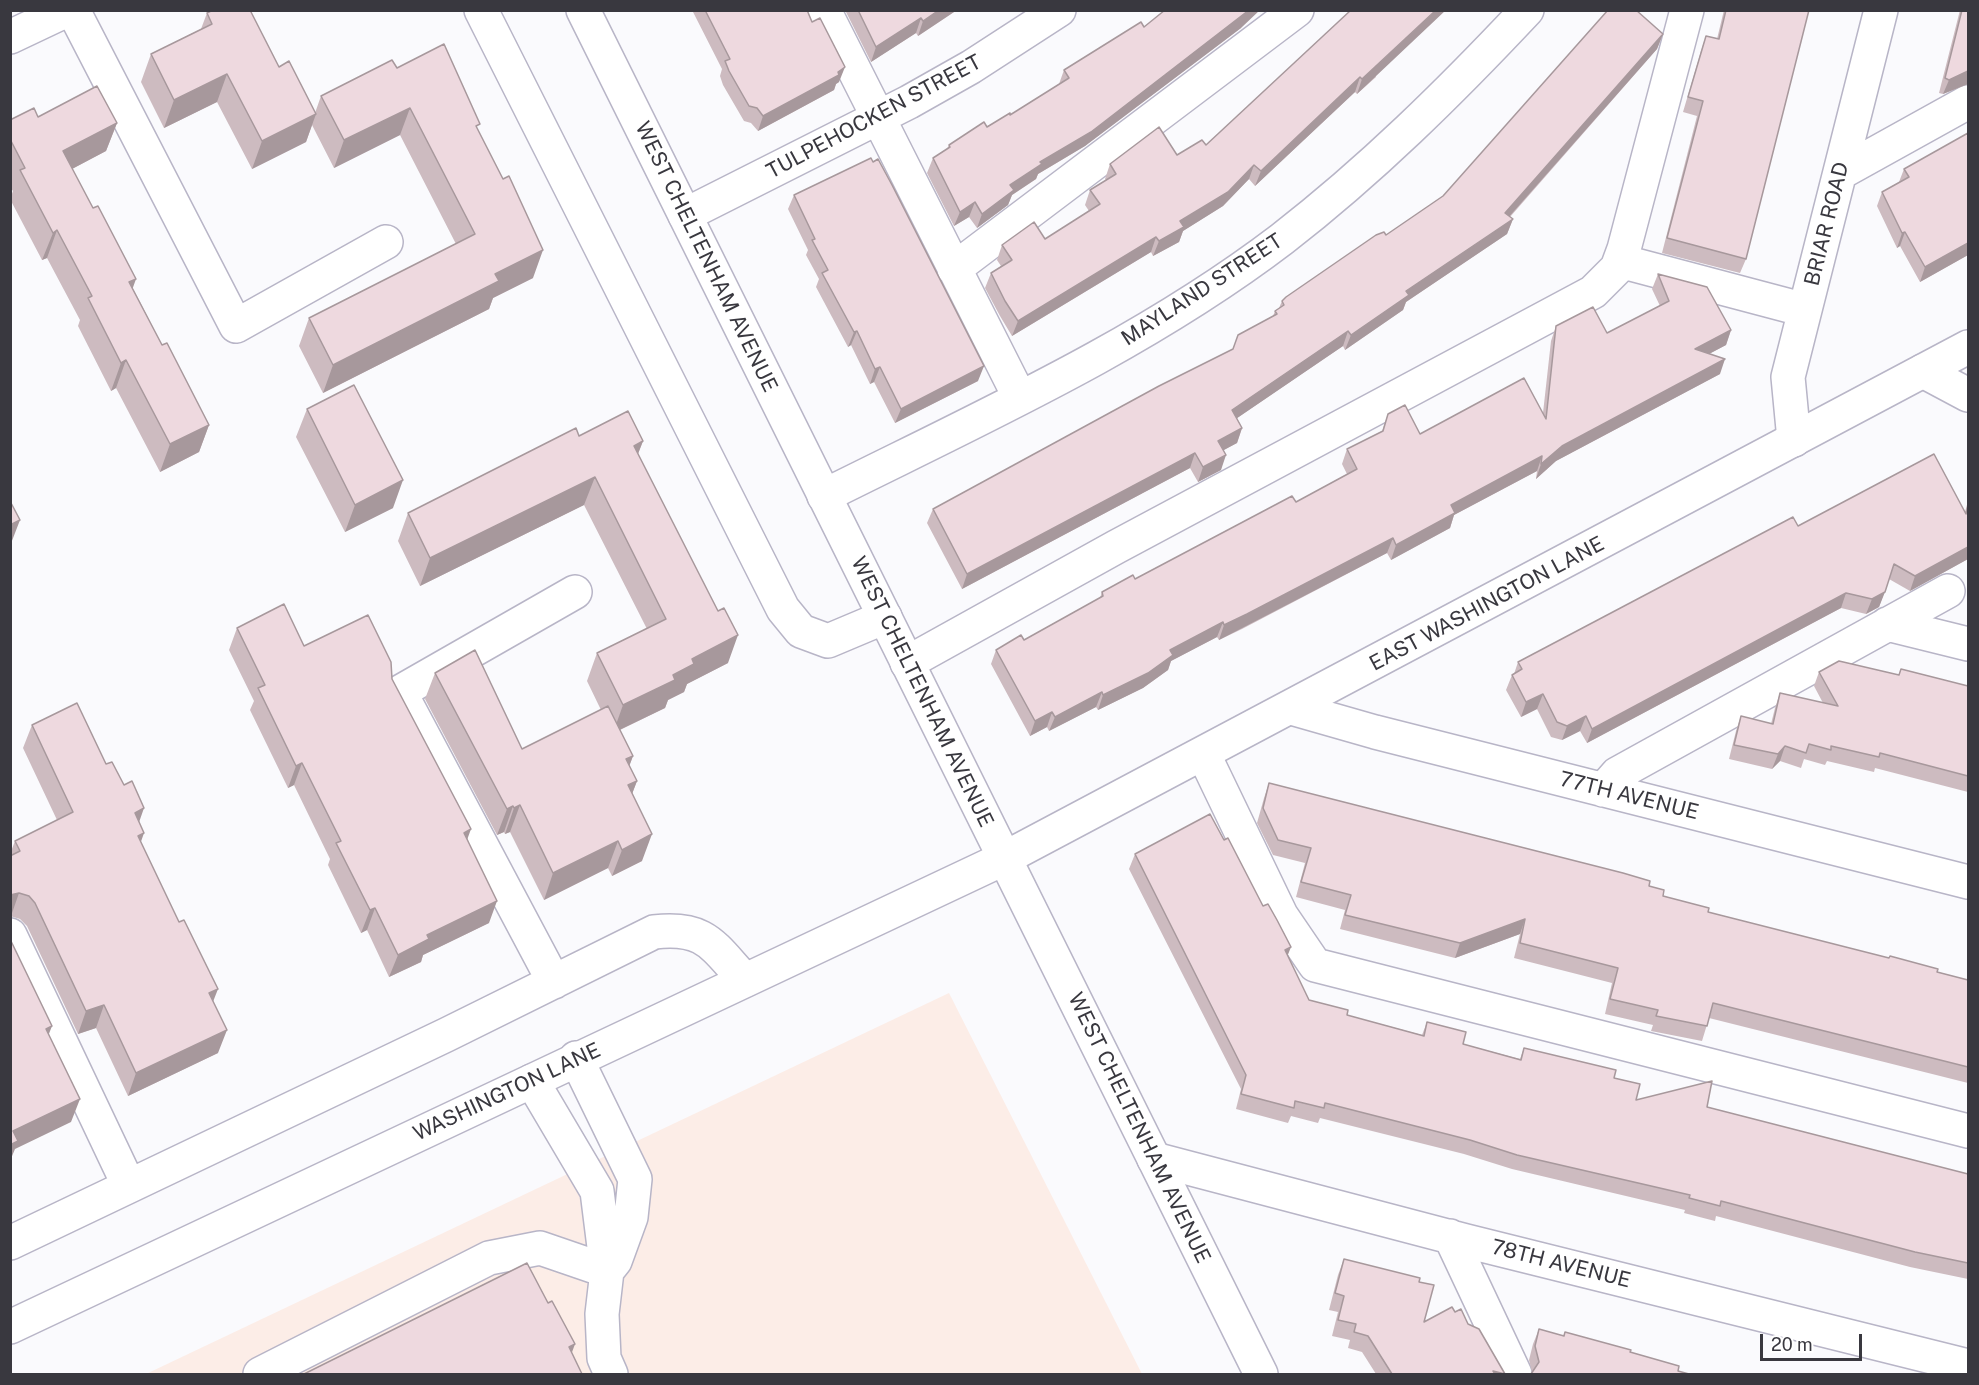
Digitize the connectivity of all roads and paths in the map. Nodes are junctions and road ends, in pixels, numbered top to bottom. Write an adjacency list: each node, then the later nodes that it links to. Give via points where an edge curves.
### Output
1 (67, 10): 11 (main road)
2 (73, 10): 16 (main road, via 236,326)
3 (481, 10): 28 (main road, via 783,609 801,631 828,641)
4 (583, 10): 15 (main road, WEST CHELTENHAM AVENUE)
5 (824, 10): 13 (main road)
6 (1059, 10): 13 (main road, TULPEHOCKEN STREET, via 971,67)
7 (1297, 10): 18 (main road)
8 (1527, 10): 23 (main road, MAYLAND STREET, via 1415,126 1281,239 1189,302)
9 (1687, 10): 17 (main road)
10 (1881, 10): 14 (main road, BRIAR ROAD)
11 (10, 37)
12 (1968, 102): 14 (main road)
13 (877, 119): 15 (main road, TULPEHOCKEN STREET); 18 (main road)
14 (1840, 173): 19 (main road, BRIAR ROAD)
15 (685, 215): 25 (main road, WEST CHELTENHAM AVENUE)
16 (386, 242)
17 (1620, 261): 19 (main road); 31 (main road, via 1593,292)
18 (954, 269): 23 (main road)
19 (1805, 310): 24 (main road, BRIAR ROAD, via 1788,377)
20 (1968, 347): 21 (main road, EAST WASHINGTON LANE)
21 (1923, 371): 22 (main road); 24 (main road, EAST WASHINGTON LANE)
22 (1968, 395)
23 (1020, 398): 25 (main road, MAYLAND STREET)
24 (1794, 440): 32 (main road, EAST WASHINGTON LANE)
25 (824, 496): 28 (main road, WEST CHELTENHAM AVENUE)
26 (1948, 591): 29 (main road)
27 (575, 592): 39 (main road, via 400,692)
28 (885, 617): 31 (main road, WEST CHELTENHAM AVENUE)
29 (1887, 624): 30 (main road); 34 (main road, via 1617,774)
30 (1968, 644)
31 (907, 663): 35 (main road, WEST CHELTENHAM AVENUE)
32 (1290, 708): 33 (main road, EAST WASHINGTON LANE); 34 (main road, 77TH AVENUE)
33 (1204, 754): 35 (main road, EAST WASHINGTON LANE); 42 (main road, via 1281,915 1315,965)
34 (1603, 790): 36 (main road, 77TH AVENUE)
35 (1005, 858): 38 (main road, WASHINGTON LANE); 43 (main road, WEST CHELTENHAM AVENUE)
36 (1968, 882)
37 (10, 935): 44 (main road)
38 (745, 980): 39 (main road, via 706,939 679,929 654,932); 40 (main road, WASHINGTON LANE)
39 (554, 982): 44 (main road)
40 (576, 1058): 41 (main road, WASHINGTON LANE); 47 (main road, via 635,1179 631,1217 615,1261)
41 (532, 1081): 47 (main road, via 597,1191); 48 (main road, WASHINGTON LANE)
42 (1968, 1131)
43 (1154, 1159): 45 (main road, 78TH AVENUE); 52 (main road, WEST CHELTENHAM AVENUE)
44 (129, 1186): 46 (main road)
45 (1450, 1236): 49 (main road, 78TH AVENUE); 53 (main road)
46 (10, 1243)
47 (607, 1271): 50 (main road, via 540,1248 489,1257); 51 (main road, via 603,1336 604,1358)
48 (10, 1327)
49 (1968, 1366)
50 (260, 1374)
51 (611, 1374)
52 (1262, 1374)
53 (1515, 1374)

